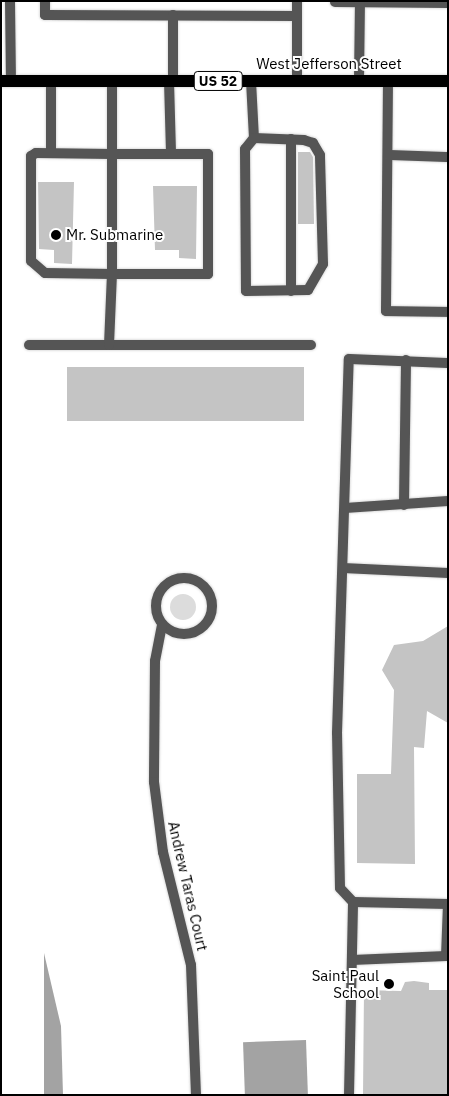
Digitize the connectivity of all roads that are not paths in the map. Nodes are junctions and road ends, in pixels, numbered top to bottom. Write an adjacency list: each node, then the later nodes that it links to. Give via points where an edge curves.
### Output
1 (10, 1): 8 (street)
2 (45, 1): 9 (street, via 45,15)
3 (297, 1): 10 (street)
4 (335, 2): 5 (street)
5 (360, 2): 6 (street); 19 (street)
6 (436, 2): 7 (street)
7 (448, 3)
8 (6, 16): 14 (street)
9 (173, 16): 10 (street); 17 (street)
10 (297, 16): 11 (street)
11 (297, 80): 18 (main road, West Jefferson Street / US 52); 19 (main road, West Jefferson Street / US 52)
12 (388, 80): 13 (main road, West Jefferson Street / US 52); 19 (main road, West Jefferson Street / US 52); 25 (street)
13 (448, 80)
14 (6, 81): 15 (main road, West Jefferson Street / US 52)
15 (51, 81): 16 (main road, West Jefferson Street / US 52); 22 (street)
16 (112, 81): 17 (main road, West Jefferson Street / US 52); 23 (street)
17 (171, 81): 18 (main road, West Jefferson Street / US 52); 24 (street)
18 (251, 81): 20 (street)
19 (359, 81)
20 (254, 138): 21 (street); 28 (street, via 245,149 246,291)
21 (291, 140): 28 (street); 28 (street, via 313,143 320,154 324,264 308,290)
22 (51, 153): 23 (street); 27 (street, via 31,156 31,261 45,273)
23 (112, 154): 24 (street); 27 (street)
24 (171, 154): 27 (street, via 208,154 208,274)
25 (388, 155): 26 (street); 29 (street, via 386,311)
26 (448, 157)
27 (112, 274): 32 (street)
28 (291, 291)
29 (448, 312)
30 (311, 344): 32 (street)
31 (29, 345): 32 (street)
32 (109, 345)
33 (406, 360): 34 (street); 36 (street); 37 (street, via 349,359)
34 (448, 363)
35 (448, 502): 36 (street)
36 (404, 506): 37 (street)
37 (345, 508): 38 (street)
38 (343, 568): 39 (street); 41 (street, via 338,830 340,888)
39 (448, 573)
40 (162, 625): 40 (street, Andrew Taras Court, via 179,634 198,630 212,606 205,588 197,582 178,579 162,589 156,607); 43 (street, Andrew Taras Court, via 155,661 154,792 163,852 191,965)
41 (353, 902): 42 (street); 42 (street, via 448,904 446,956)
42 (352, 960): 44 (street)
43 (196, 1095)
44 (349, 1095)

